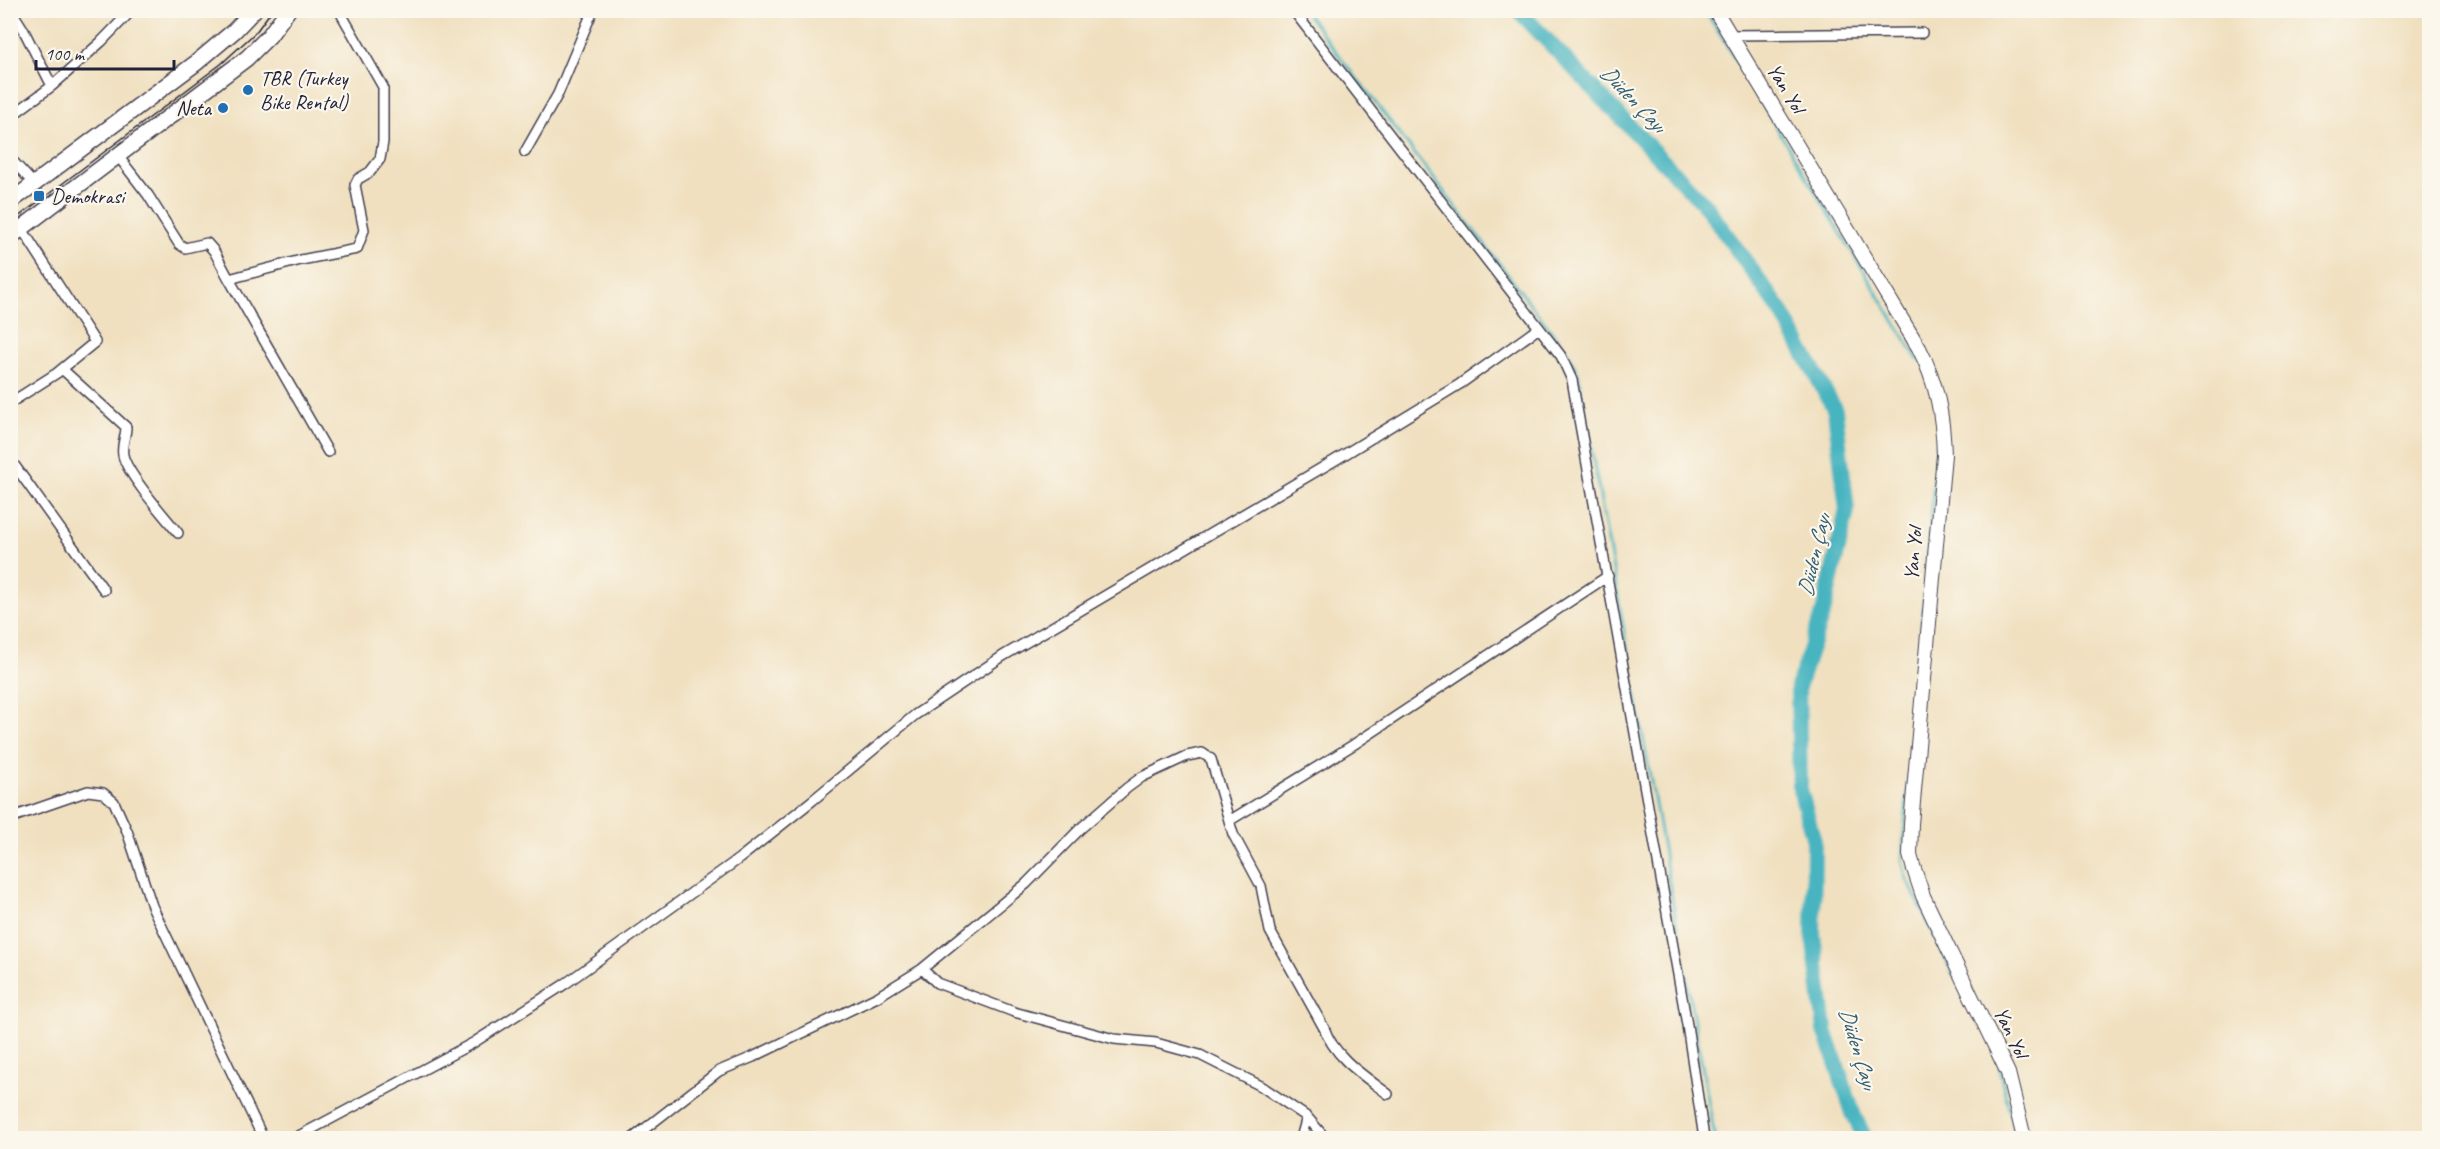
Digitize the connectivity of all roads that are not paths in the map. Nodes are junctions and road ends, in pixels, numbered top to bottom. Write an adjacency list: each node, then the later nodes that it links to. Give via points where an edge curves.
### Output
1 (11, 10): 11 (street)
2 (132, 10): 11 (street)
3 (254, 10): 16 (main road, via 196,63)
4 (288, 10): 14 (main road, via 247,58)
5 (339, 10): 19 (street, via 383,87 380,159 355,185 364,230 357,249)
6 (593, 10): 13 (street, via 558,94)
7 (1293, 10): 20 (street)
8 (1715, 10): 10 (street, Yan Yol)
9 (1922, 33): 10 (street)
10 (1729, 35): 39 (street, Yan Yol, via 1919,348 1935,381 1944,455 1910,855 1923,896 2008,1073)
11 (52, 86): 12 (street)
12 (10, 117)
13 (525, 152)
14 (118, 156): 18 (main road); 19 (street, via 179,244 185,248 207,243)
15 (10, 158): 16 (street)
16 (34, 184): 17 (main road)
17 (10, 202)
18 (16, 233): 21 (street, via 95,342)
19 (229, 279): 23 (street)
20 (1539, 328): 26 (street, via 1561,356 1572,380); 34 (street, via 1460,384 1003,656 915,715 740,858 565,984 473,1042)
21 (62, 369): 22 (street); 25 (street, via 126,427 123,458)
22 (10, 403)
23 (328, 452)
24 (10, 459): 27 (street)
25 (178, 533)
26 (1608, 576): 29 (street, via 1353,745); 38 (street)
27 (104, 590)
28 (10, 818): 33 (street, via 88,791 103,793 114,802 152,906)
29 (1229, 821): 30 (street, via 1211,759 1202,753 1186,756 1142,777 1109,802 1017,891); 31 (street, via 1261,886 1270,931 1330,1043)
30 (922, 969): 32 (street, via 937,983 1014,1012 1114,1039 1156,1043 1200,1055 1261,1086); 35 (street, via 877,997 719,1071)
31 (1388, 1094)
32 (1307, 1117): 36 (street); 37 (street)
33 (263, 1138)
34 (295, 1138)
35 (633, 1138)
36 (1301, 1138)
37 (1325, 1138)
38 (1704, 1138)
39 (2024, 1138)

